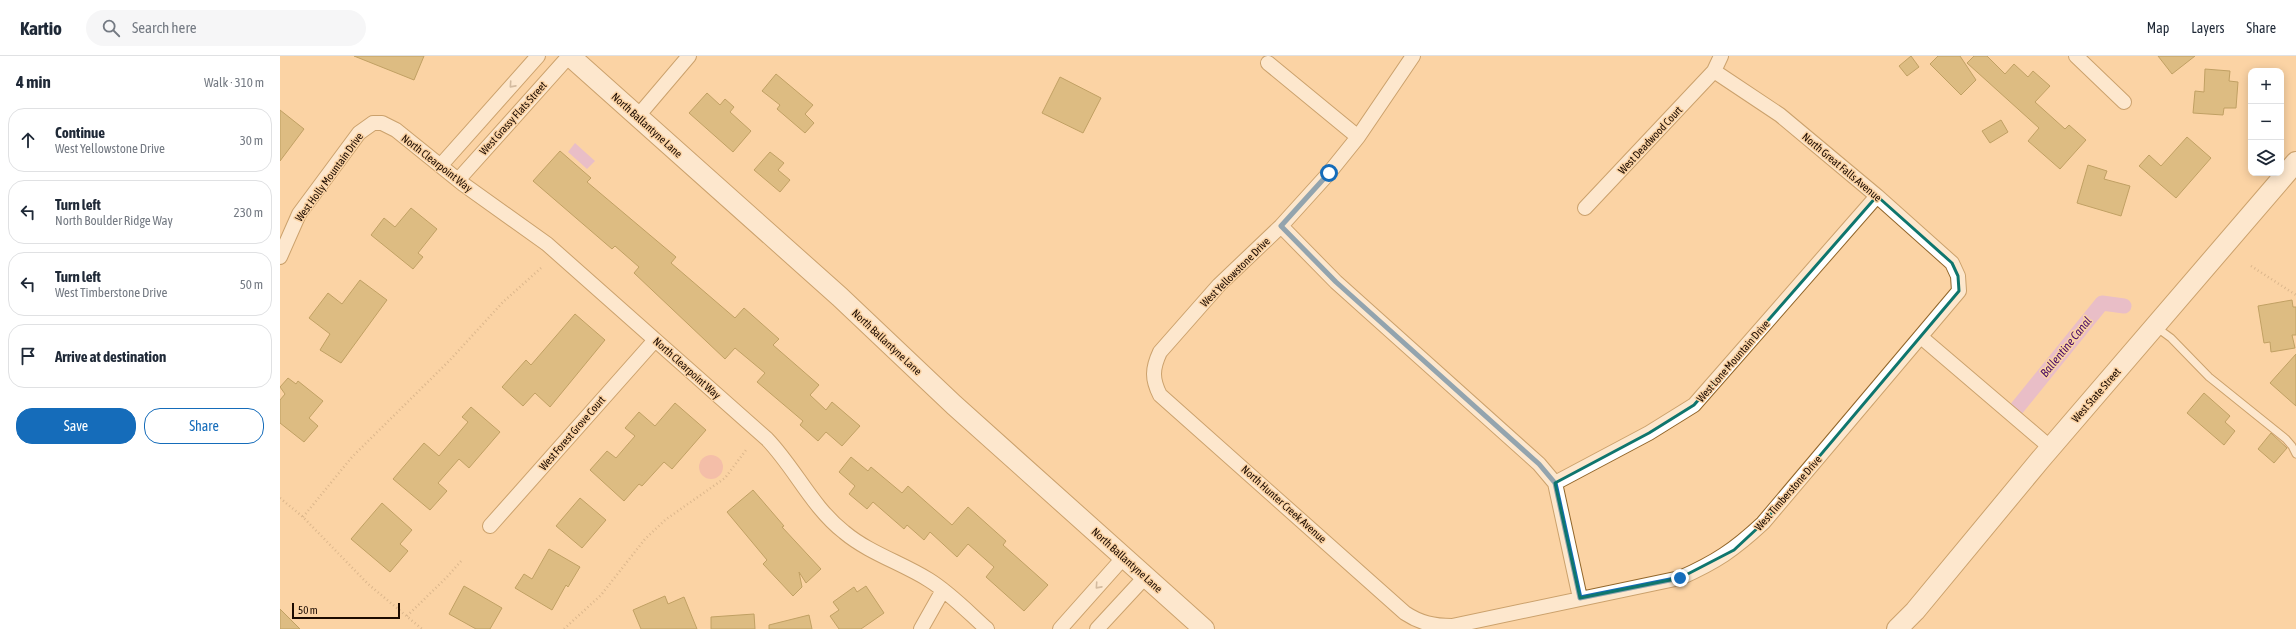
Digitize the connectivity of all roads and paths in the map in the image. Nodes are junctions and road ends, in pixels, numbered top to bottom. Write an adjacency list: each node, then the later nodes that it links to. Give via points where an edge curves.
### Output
1 (538, 56): 14 (street, West Grassy Flats Street, one-way to 14)
2 (569, 56): 10 (street, North Ballantyne Lane); 15 (street, West Grassy Flats Street)
3 (689, 56): 10 (street)
4 (1413, 56): 12 (street, West Yellowstone Drive)
5 (1721, 56): 8 (street, West Deadwood Court)
6 (2076, 56): 9 (street)
7 (1268, 63): 12 (street)
8 (1714, 71): 16 (street, North Great Falls Avenue, via 1780,115); 17 (street, West Deadwood Court)
9 (2124, 102)
10 (638, 116): 35 (street, North Ballantyne Lane)
11 (373, 124): 14 (street, North Clearpoint Way, via 382,123 396,130); 19 (street, West Holly Mountain Drive, via 359,133 309,200 292,228)
12 (1358, 137): 18 (street, West Yellowstone Drive)
13 (2296, 162): 24 (street, West State Street)
14 (441, 166): 15 (street, North Clearpoint Way)
15 (458, 180): 26 (street, North Clearpoint Way, via 547,244)
16 (1876, 196): 22 (street, North Great Falls Avenue, via 1952,263); 31 (street, West Lone Mountain Drive, via 1694,405 1649,433)
17 (1585, 208)
18 (1281, 226): 27 (street, West Yellowstone Drive, via 1219,285 1160,352); 31 (street, via 1336,282 1539,464)
19 (280, 257)
20 (2252, 266): 23 (path)
21 (541, 268): 33 (path, via 503,302 450,360 352,457)
22 (1958, 276): 25 (street, West Timberstone Drive, via 1959,291)
23 (2296, 295)
24 (2156, 327): 28 (street, West State Street); 30 (lane, via 2171,338 2209,377 2286,439)
25 (1921, 337): 28 (street); 39 (street, West Timberstone Drive, via 1763,523 1734,550 1680,578)
26 (655, 340): 34 (street, West Forest Grove Court); 38 (street, North Clearpoint Way, via 784,456 829,519 844,533)
27 (1152, 376): 41 (street, North Hunter Creek Avenue, via 1160,395 1405,613)
28 (2051, 448): 49 (street, West State Street, via 1915,611)
29 (746, 450): 43 (path, via 725,478 660,524 600,595)
30 (2296, 454)
31 (1555, 483): 39 (street)
32 (280, 498): 33 (path)
33 (303, 517): 40 (path, via 368,584)
34 (490, 526)
35 (1124, 557): 37 (street, North Ballantyne Lane); 46 (street, one-way to 46)
36 (463, 559): 40 (path)
37 (1146, 576): 47 (street); 48 (street, North Ballantyne Lane)
38 (943, 590): 44 (street); 45 (street, North Clearpoint Way)
39 (1580, 598): 41 (street, West Timberstone Drive, via 1452,626)
40 (407, 616): 42 (path)
41 (1426, 624)
42 (422, 629)
43 (564, 629)
44 (921, 629)
45 (987, 629)
46 (1060, 629)
47 (1097, 629)
48 (1204, 629)
49 (1897, 629)

